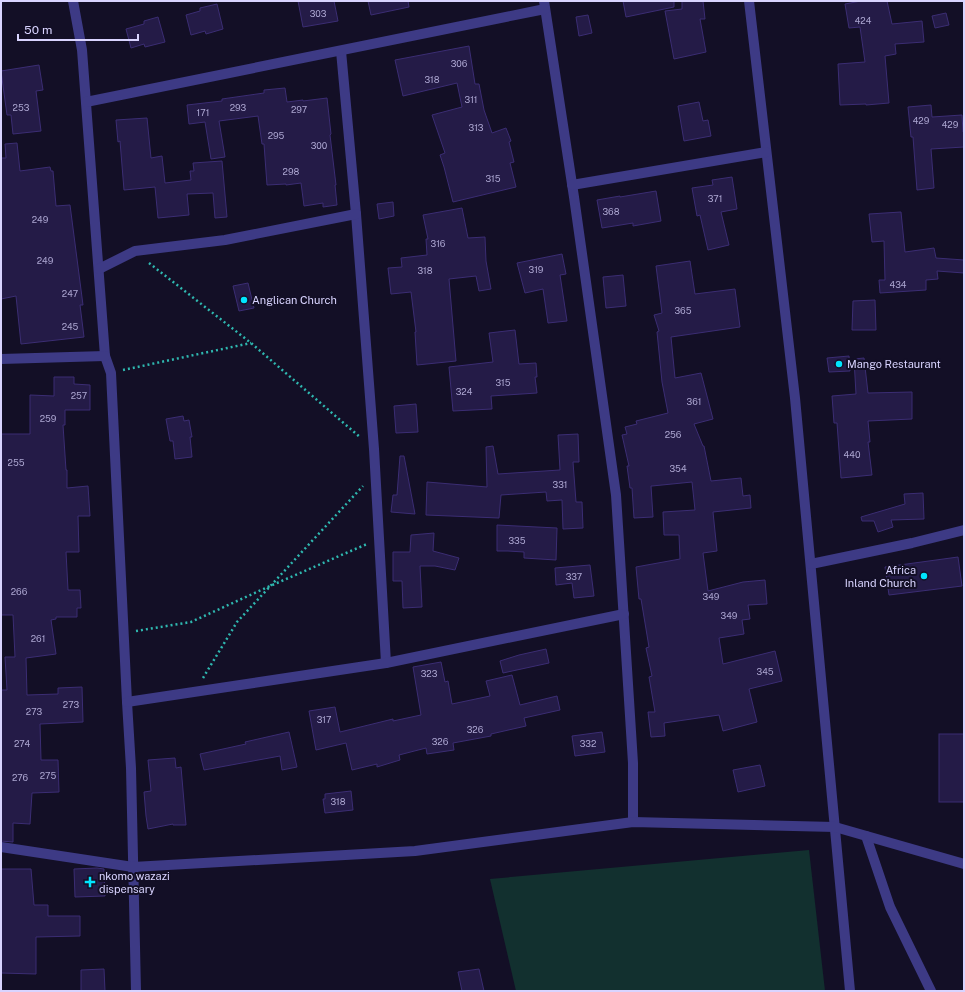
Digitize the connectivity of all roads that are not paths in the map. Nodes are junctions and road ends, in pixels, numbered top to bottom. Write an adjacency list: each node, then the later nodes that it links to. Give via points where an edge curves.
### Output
1 (73, 1): 5 (street, via 82,50)
2 (749, 1): 6 (street)
3 (544, 5): 4 (street); 7 (street)
4 (341, 51): 5 (street); 8 (street)
5 (86, 102): 9 (street)
6 (766, 152): 7 (street); 13 (street, via 795,398)
7 (572, 185): 14 (street, via 616,495)
8 (356, 214): 9 (street, via 225,240 135,251); 15 (street, via 374,450)
9 (99, 269): 10 (street)
10 (105, 356): 11 (street); 16 (street, via 111,373)
11 (1, 359)
12 (964, 530): 13 (street)
13 (811, 564): 18 (street)
14 (624, 614): 15 (street); 17 (street, via 633,763)
15 (386, 663): 16 (street)
16 (127, 702): 22 (street)
17 (633, 822): 18 (street); 22 (street, via 415,851)
18 (835, 827): 19 (street); 24 (street)
19 (866, 836): 21 (street); 25 (street, via 890,907)
20 (1, 847): 22 (street)
21 (964, 864)
22 (133, 866): 23 (street)
23 (136, 991)
24 (850, 991)
25 (931, 991)

